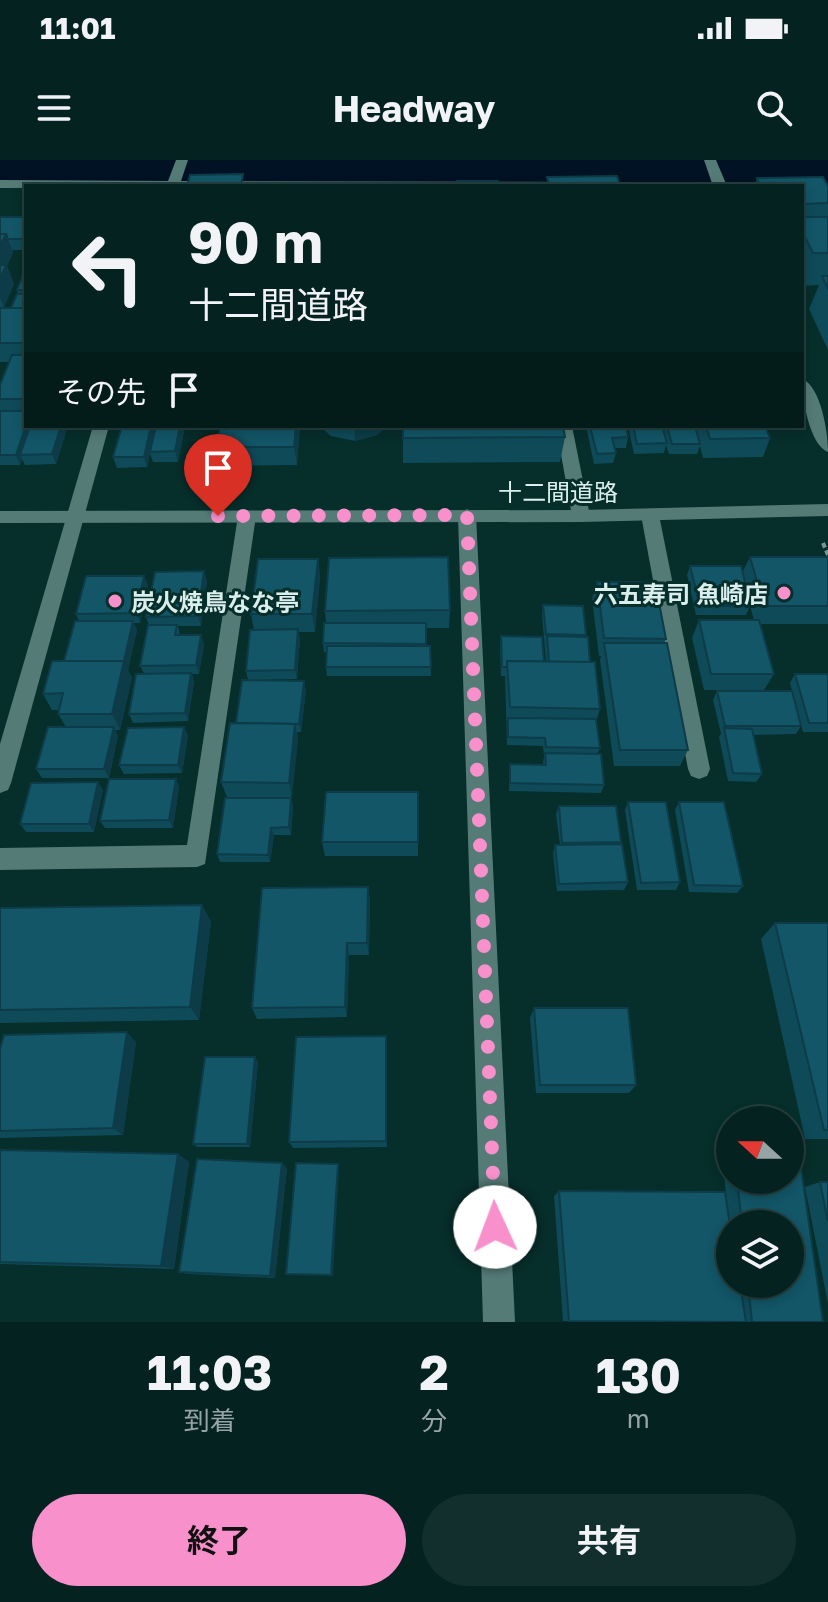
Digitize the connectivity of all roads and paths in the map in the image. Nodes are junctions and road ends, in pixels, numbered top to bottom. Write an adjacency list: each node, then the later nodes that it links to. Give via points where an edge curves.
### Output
1 (182, 160): 5 (street)
2 (710, 160): 6 (street)
3 (0, 184): 4 (street)
4 (24, 184)
5 (173, 184)
6 (719, 184)
7 (804, 389): 10 (street)
8 (100, 428): 17 (street)
9 (564, 428): 15 (street)
10 (828, 446)
11 (828, 510): 13 (street, 十二間道路)
12 (467, 515): 14 (street, 十二間道路); 15 (street, 十二間道路); 21 (street)
13 (650, 515): 15 (street, 十二間道路); 18 (street)
14 (247, 516): 17 (street, 十二間道路); 20 (street, via 197,856)
15 (581, 516)
16 (0, 517): 17 (street, 十二間道路)
17 (74, 517): 19 (street)
18 (699, 769)
19 (1, 777)
20 (0, 859)
21 (499, 1322)

